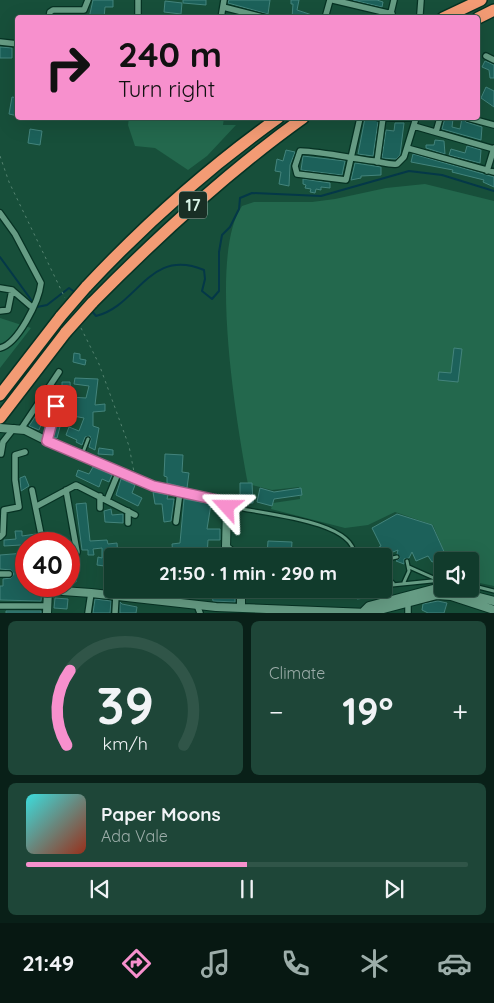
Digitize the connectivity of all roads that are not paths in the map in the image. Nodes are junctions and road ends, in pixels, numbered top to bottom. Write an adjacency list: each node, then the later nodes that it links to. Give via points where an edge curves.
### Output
1 (88, 0): 11 (street, via 84,10 53,10)
2 (138, 0): 12 (street)
3 (224, 0): 8 (street)
4 (332, 0): 15 (street); 16 (street)
5 (394, 0): 17 (street)
6 (421, 0): 10 (street)
7 (481, 0): 18 (highway)
8 (223, 7): 13 (street); 14 (street)
9 (494, 10): 19 (highway)
10 (420, 14)
11 (50, 15)
12 (138, 15)
13 (220, 15)
14 (254, 15)
15 (327, 15)
16 (387, 15)
17 (391, 15)
18 (449, 15)
19 (480, 17)
20 (0, 42): 21 (street)
21 (15, 44)
22 (486, 56): 23 (street)
23 (494, 60)
24 (480, 119): 32 (street)
25 (275, 120): 49 (highway, 17, bridge, via 244,142 122,249 61,316)
26 (300, 120): 51 (highway, 17, bridge, via 253,154 205,195 92,303)
27 (360, 120): 38 (street)
28 (383, 120): 39 (street)
29 (416, 120): 33 (street)
30 (439, 120): 35 (street)
31 (476, 120): 32 (street)
32 (483, 122): 34 (street)
33 (414, 126): 35 (street); 36 (street)
34 (494, 126)
35 (436, 132): 37 (street)
36 (407, 148): 39 (street, via 402,162 398,164); 40 (street)
37 (494, 149): 40 (street)
38 (352, 159): 38 (street, via 348,179 344,181 300,176 295,171 300,151); 39 (street)
39 (377, 162)
40 (487, 171): 41 (street)
41 (494, 172)
42 (0, 213): 45 (street, via 40,279 41,286)
43 (0, 288): 44 (street)
44 (12, 290): 45 (street); 46 (street, via 8,310)
45 (33, 308): 47 (street, via 7,346)
46 (0, 311)
47 (0, 348)
48 (59, 372): 53 (street)
49 (0, 395)
50 (56, 406): 55 (street)
51 (0, 418)
52 (0, 428): 53 (street)
53 (15, 428): 55 (street); 57 (street, via 3,442)
54 (88, 439): 58 (lane)
55 (47, 441): 58 (street)
56 (25, 452): 59 (street)
57 (1, 455): 59 (street)
58 (82, 455): 60 (street)
59 (15, 456): 75 (street, via 19,507 4,510 3,534)
60 (119, 471): 63 (street, via 153,486); 65 (street)
61 (32, 490): 66 (street)
62 (66, 490): 64 (street, via 76,485); 66 (street); 74 (street)
63 (180, 492): 71 (street); 76 (street, via 226,504)
64 (100, 496): 65 (street); 67 (street)
65 (107, 500): 69 (street)
66 (37, 506): 73 (street)
67 (100, 508)
68 (243, 509): 77 (lane, via 331,529 344,535)
69 (128, 511): 70 (street); 72 (street)
70 (134, 515)
71 (176, 522)
72 (128, 523)
73 (41, 532)
74 (73, 532)
75 (0, 537)
76 (228, 548)
77 (354, 548)
78 (397, 557): 79 (lane)
79 (392, 558)
80 (407, 562): 81 (lane)
81 (409, 567): 84 (lane); 86 (lane)
82 (0, 574): 83 (street)
83 (9, 574)
84 (434, 578)
85 (434, 579): 86 (lane)
86 (403, 582): 87 (lane)
87 (393, 584)
88 (479, 587): 89 (lane)
89 (494, 591)
90 (80, 592): 91 (street)
91 (91, 593): 92 (street); 107 (street)
92 (104, 595)
93 (116, 598): 108 (street)
94 (129, 598): 101 (street)
95 (242, 598): 99 (street)
96 (494, 601): 103 (street, via 452,590 433,589)
97 (408, 602): 103 (street); 104 (street, via 437,595 451,596); 109 (street)
98 (0, 606): 100 (street)
99 (241, 608): 102 (street); 105 (street)
100 (47, 609)
101 (198, 609): 102 (street)
102 (217, 610)
103 (377, 610): 106 (street)
104 (494, 610)
105 (264, 611): 106 (street)
106 (367, 611)
107 (88, 613)
108 (115, 613)
109 (408, 613)

